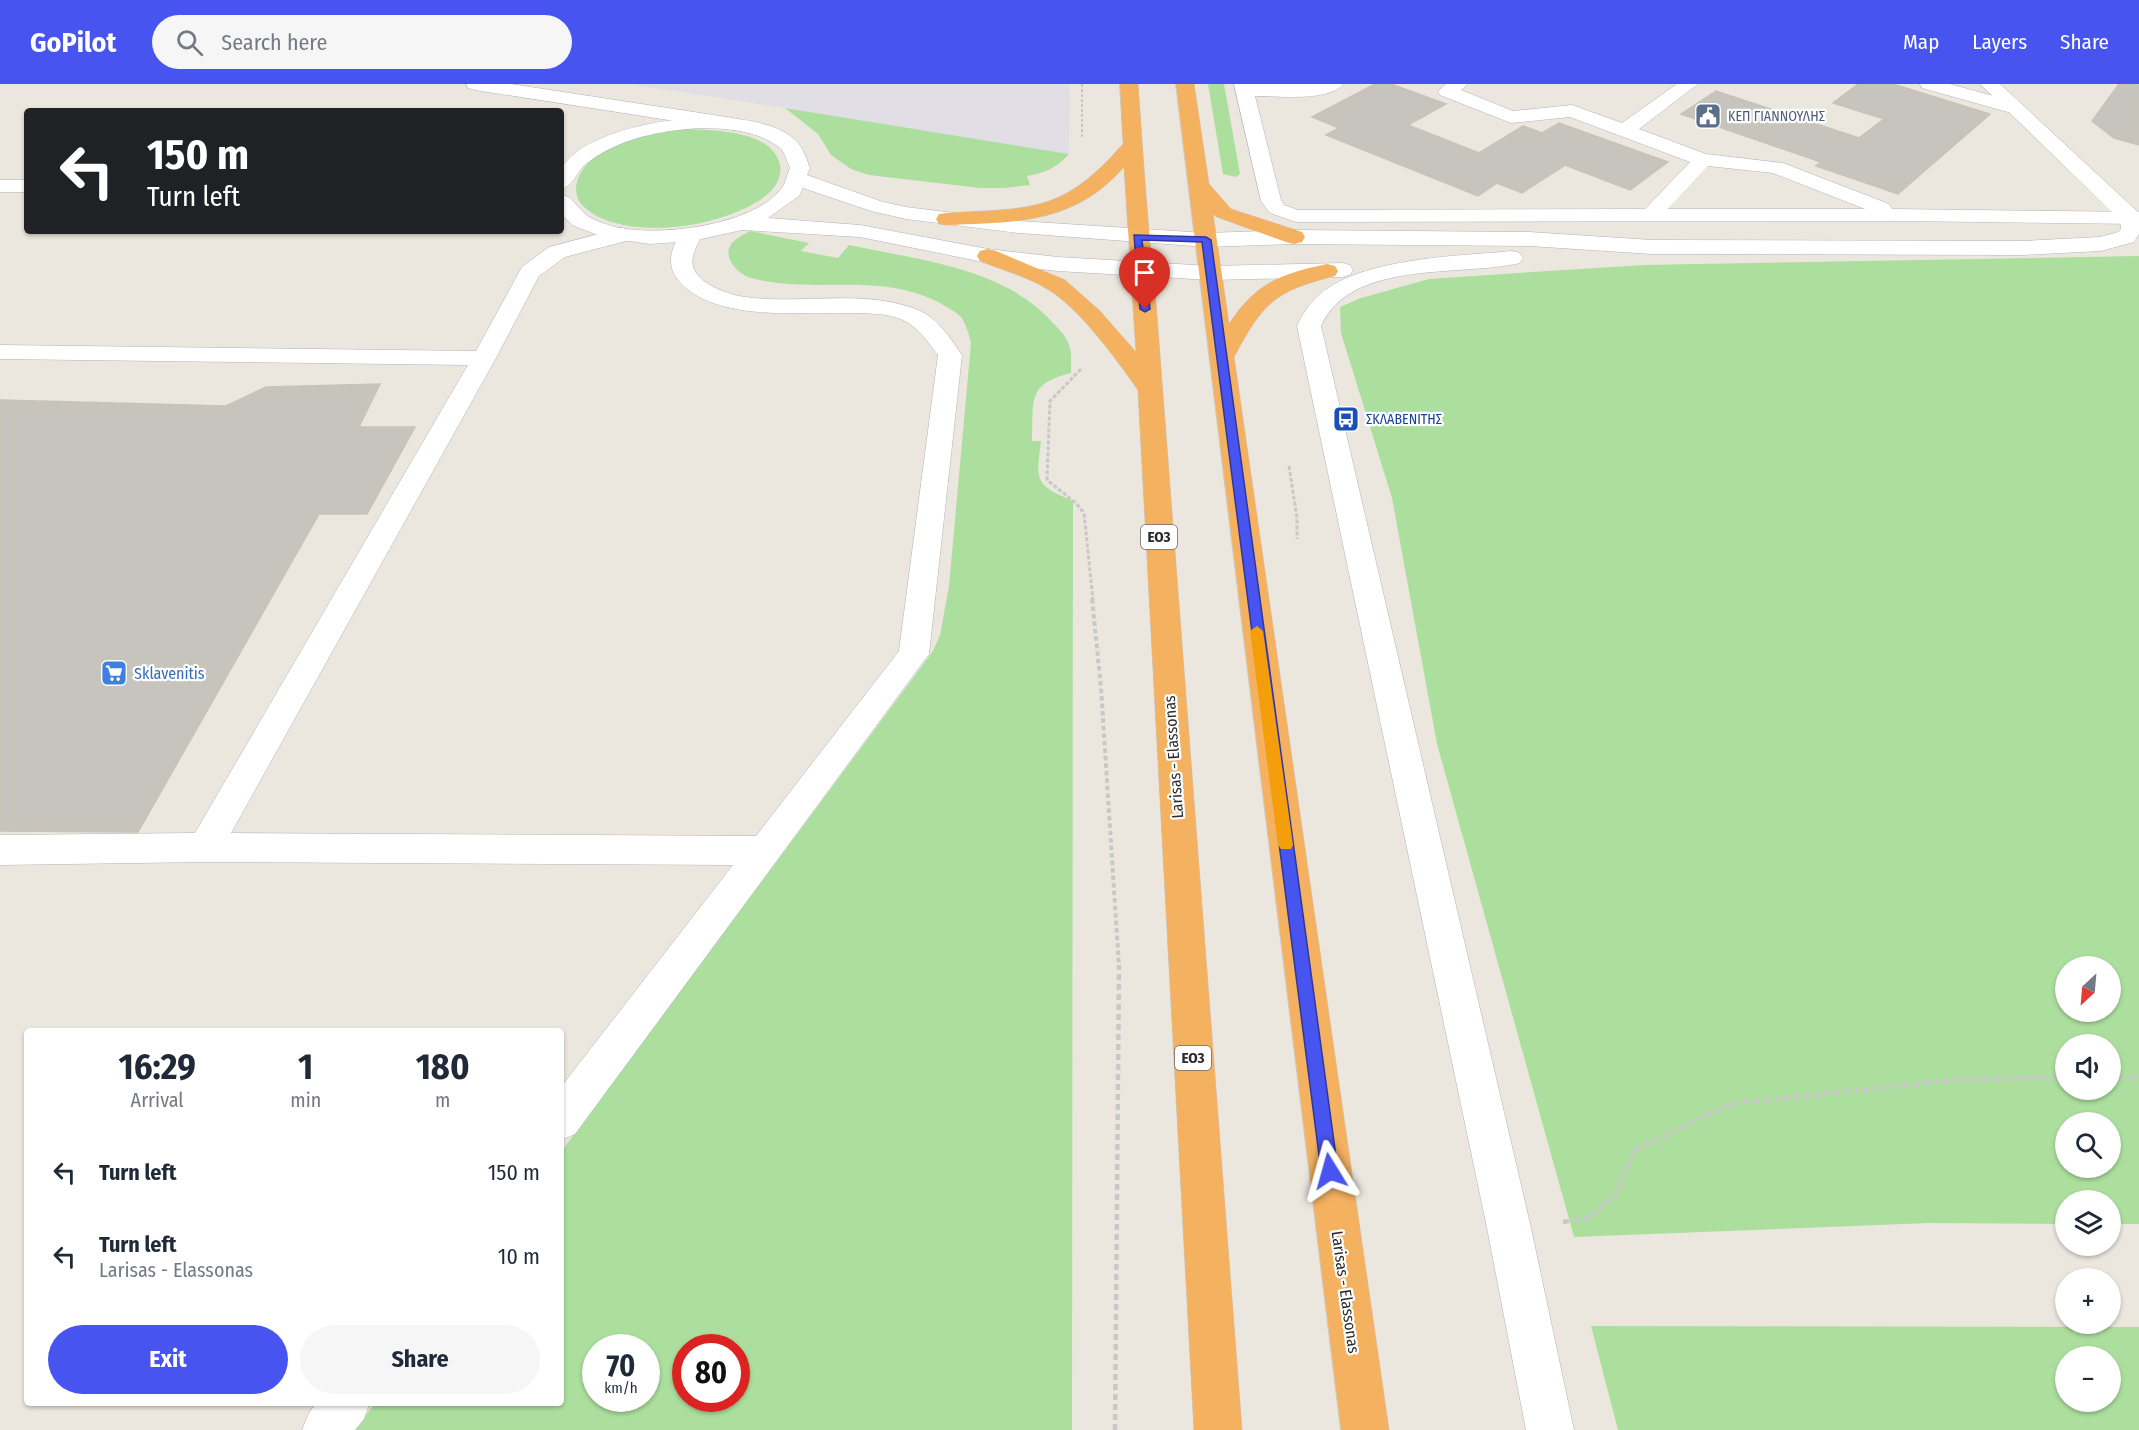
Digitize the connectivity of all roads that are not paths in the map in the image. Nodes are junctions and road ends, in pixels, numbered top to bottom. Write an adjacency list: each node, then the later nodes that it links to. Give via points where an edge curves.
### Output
1 (476, 84): 12 (street)
2 (1129, 84): 14 (highway, Larisas - Elassonas / ΕΟ3)
3 (1185, 84): 20 (highway, Larisas - Elassonas)
4 (1334, 84): 9 (street, via 1322,90)
5 (1427, 84): 10 (street)
6 (1689, 84): 13 (street)
7 (1929, 84): 11 (street)
8 (1989, 84): 11 (street)
9 (1244, 87): 23 (street, via 1271,201 1289,215)
10 (1453, 88): 13 (street, via 1511,117 1572,111)
11 (2015, 108): 24 (street)
12 (733, 124): 16 (street, via 678,124 623,135 580,158); 17 (street, via 764,132 787,144 799,161)
13 (1625, 130): 15 (street)
14 (1134, 143): 25 (highway, via 1105,176 1070,201 1015,214); 29 (highway, Larisas - Elassonas / ΕΟ3)
15 (1703, 160): 22 (street, via 1776,167); 23 (street)
16 (564, 177)
17 (798, 179): 25 (street, via 878,207); 26 (street, via 778,203)
18 (0, 186): 19 (street)
19 (24, 186)
20 (1201, 188): 30 (highway, via 1224,213); 31 (highway, Larisas - Elassonas)
21 (564, 205): 27 (street, via 583,222)
22 (1900, 215): 23 (street); 24 (street)
23 (1650, 216)
24 (2135, 218): 32 (street, via 2126,237 2074,247)
25 (948, 219): 29 (street)
26 (740, 223): 28 (street); 33 (street, via 861,231)
27 (622, 235): 28 (street); 39 (street, via 557,252 530,272)
28 (691, 235): 44 (street, via 681,256 683,271 693,283 715,296 744,304 852,305 911,315 933,331 950,355 914,654)
29 (1138, 237): 31 (street); 35 (highway, Larisas - Elassonas / ΕΟ3)
30 (1294, 237): 31 (street); 32 (street, via 1529,240)
31 (1206, 240): 37 (highway, Larisas - Elassonas)
32 (1652, 247): 34 (street)
33 (988, 256): 35 (street); 41 (highway, via 1057,285 1092,316)
34 (1428, 265): 36 (street); 50 (street, via 1386,273 1335,292 1321,302 1309,326 1509,1228)
35 (1141, 270): 37 (street); 41 (highway, Larisas - Elassonas / ΕΟ3)
36 (1327, 271): 37 (street); 40 (highway, via 1282,282 1264,294 1242,321)
37 (1211, 273): 40 (highway, Larisas - Elassonas)
38 (0, 352): 39 (street)
39 (484, 358): 42 (street)
40 (1221, 358): 49 (highway, Larisas - Elassonas)
41 (1149, 387): 48 (highway, Larisas - Elassonas / ΕΟ3)
42 (205, 847): 43 (street); 44 (street)
43 (0, 850)
44 (765, 851): 45 (street)
45 (564, 1116)
46 (344, 1406): 47 (street)
47 (326, 1430)
48 (1218, 1430)
49 (1365, 1430)
50 (1550, 1430)

